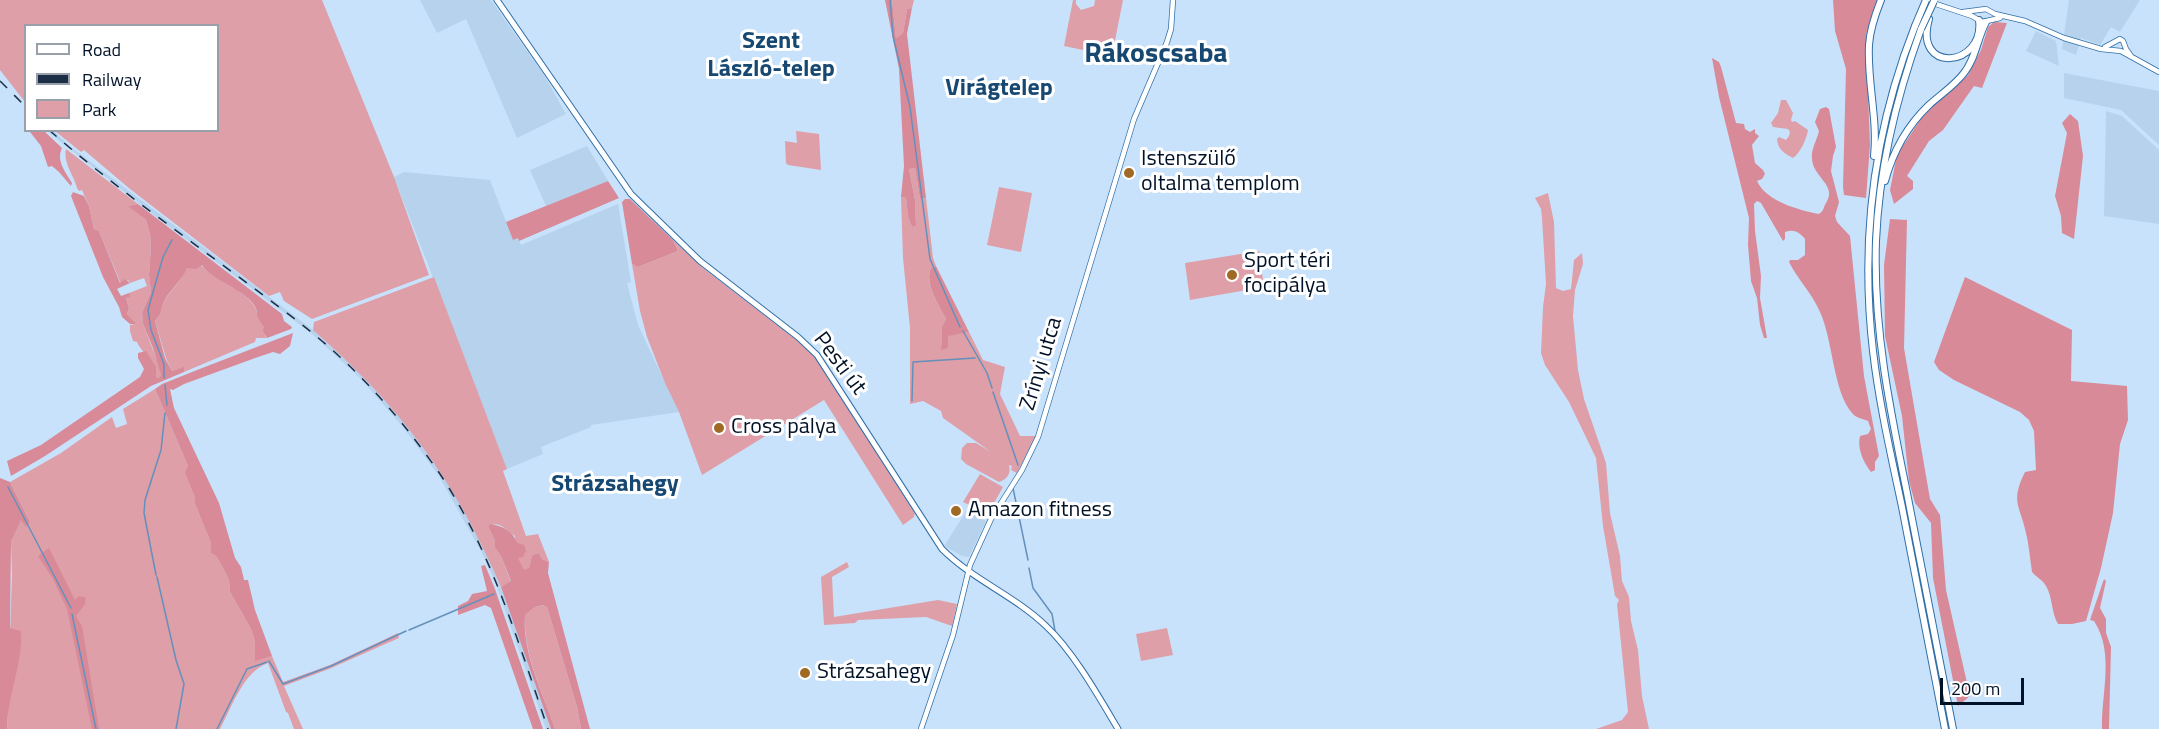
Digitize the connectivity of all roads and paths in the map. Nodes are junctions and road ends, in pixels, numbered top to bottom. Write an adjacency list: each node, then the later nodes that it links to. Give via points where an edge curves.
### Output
1 (497, 0): 17 (main road, Pesti út, via 631,194 700,261 817,355 937,544)
2 (1173, 0): 17 (main road, Zrínyi utca, via 1167,42 1130,130 1038,437 988,526)
3 (1881, 0): 15 (highway, via 1869,47)
4 (1930, 0): 6 (main road, via 1946,9); 9 (highway, bridge, via 1925,35 1934,54 1949,59 1963,56 1977,37); 11 (highway, bridge)
5 (1979, 10): 6 (main road); 7 (main road); 9 (main road)
6 (1964, 12): 9 (main road)
7 (1990, 12): 8 (main road); 10 (main road)
8 (2009, 18): 10 (main road); 12 (main road, via 2092,46)
9 (1978, 19): 10 (main road)
10 (1988, 21): 16 (highway, via 1967,69 1921,113 1902,138)
11 (1918, 28): 15 (highway, via 1891,96); 16 (highway, via 1895,110)
12 (2113, 47): 13 (main road); 13 (main road, via 2116,39 2120,39)
13 (2123, 49): 14 (main road)
14 (2159, 72)
15 (1875, 172): 20 (highway, via 1868,283 1876,373)
16 (1880, 196): 21 (highway, via 1876,288 1883,366)
17 (968, 572): 18 (main road, Zrínyi utca, via 953,635); 19 (main road, Pesti út, via 1047,627)
18 (921, 729)
19 (1118, 729)
20 (1946, 729)
21 (1953, 729)

